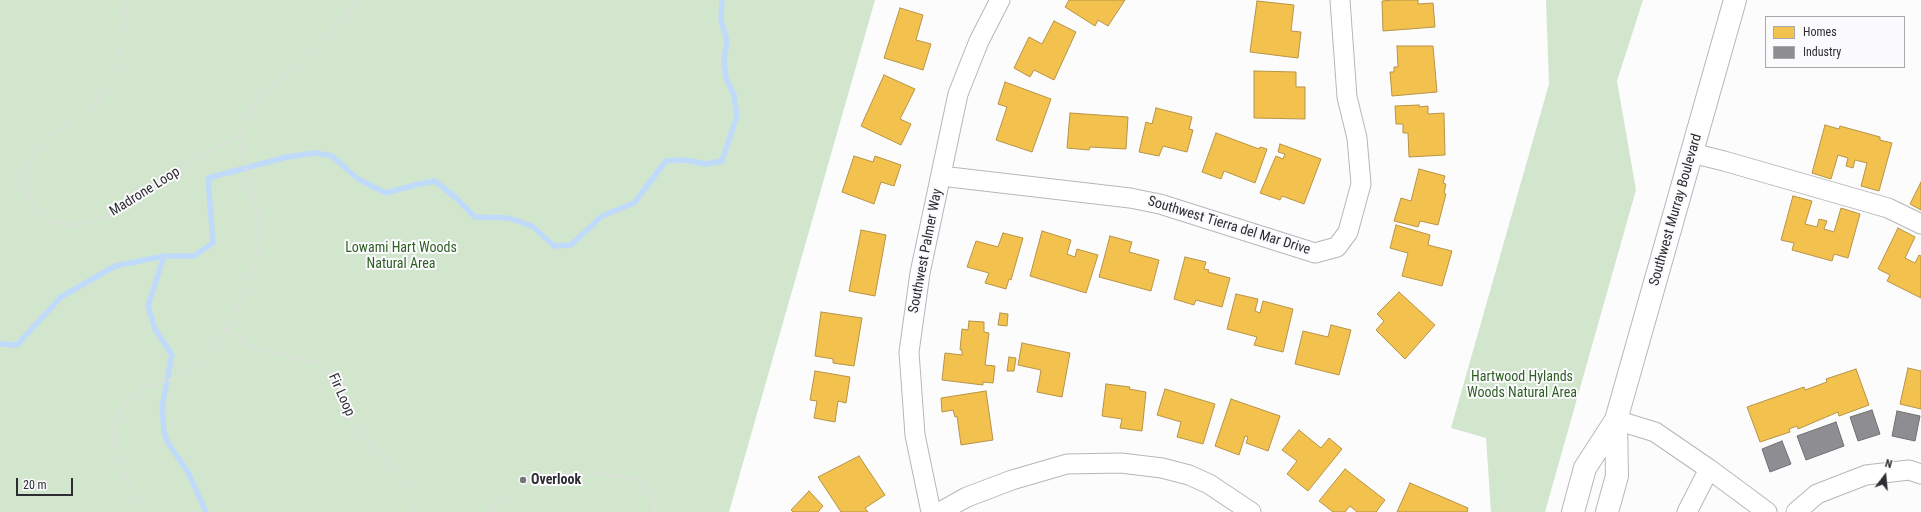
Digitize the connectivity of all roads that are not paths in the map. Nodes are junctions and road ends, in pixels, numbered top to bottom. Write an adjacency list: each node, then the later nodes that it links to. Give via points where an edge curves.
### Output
1 (1000, 0): 5 (street, Southwest Palmer Way, via 979,41 958,94)
2 (1340, 0): 5 (street, Southwest Tierra del Mar Drive, via 1347,97 1357,138 1361,184 1348,232 1337,247 1315,253 1160,204 1130,198)
3 (1735, 0): 4 (main road, Southwest Murray Boulevard)
4 (1692, 153): 6 (street, via 1888,208); 7 (main road, Southwest Murray Boulevard)
5 (941, 176): 10 (street, Southwest Palmer Way, via 920,273 910,352 915,435)
6 (1921, 224)
7 (1616, 420): 8 (street, via 1654,432); 13 (main road, Southwest Murray Boulevard, via 1585,468); 14 (main road, Southwest Murray Boulevard, via 1617,476)
8 (1709, 469): 15 (street); 16 (street)
9 (1921, 474): 17 (street, via 1910,470 1866,475 1817,494)
10 (931, 512)
11 (940, 512): 12 (street, via 967,497 1012,480 1067,464 1121,463 1162,468 1189,475 1209,484)
12 (1251, 512)
13 (1573, 512)
14 (1607, 512)
15 (1687, 512)
16 (1767, 512)
17 (1796, 512)

